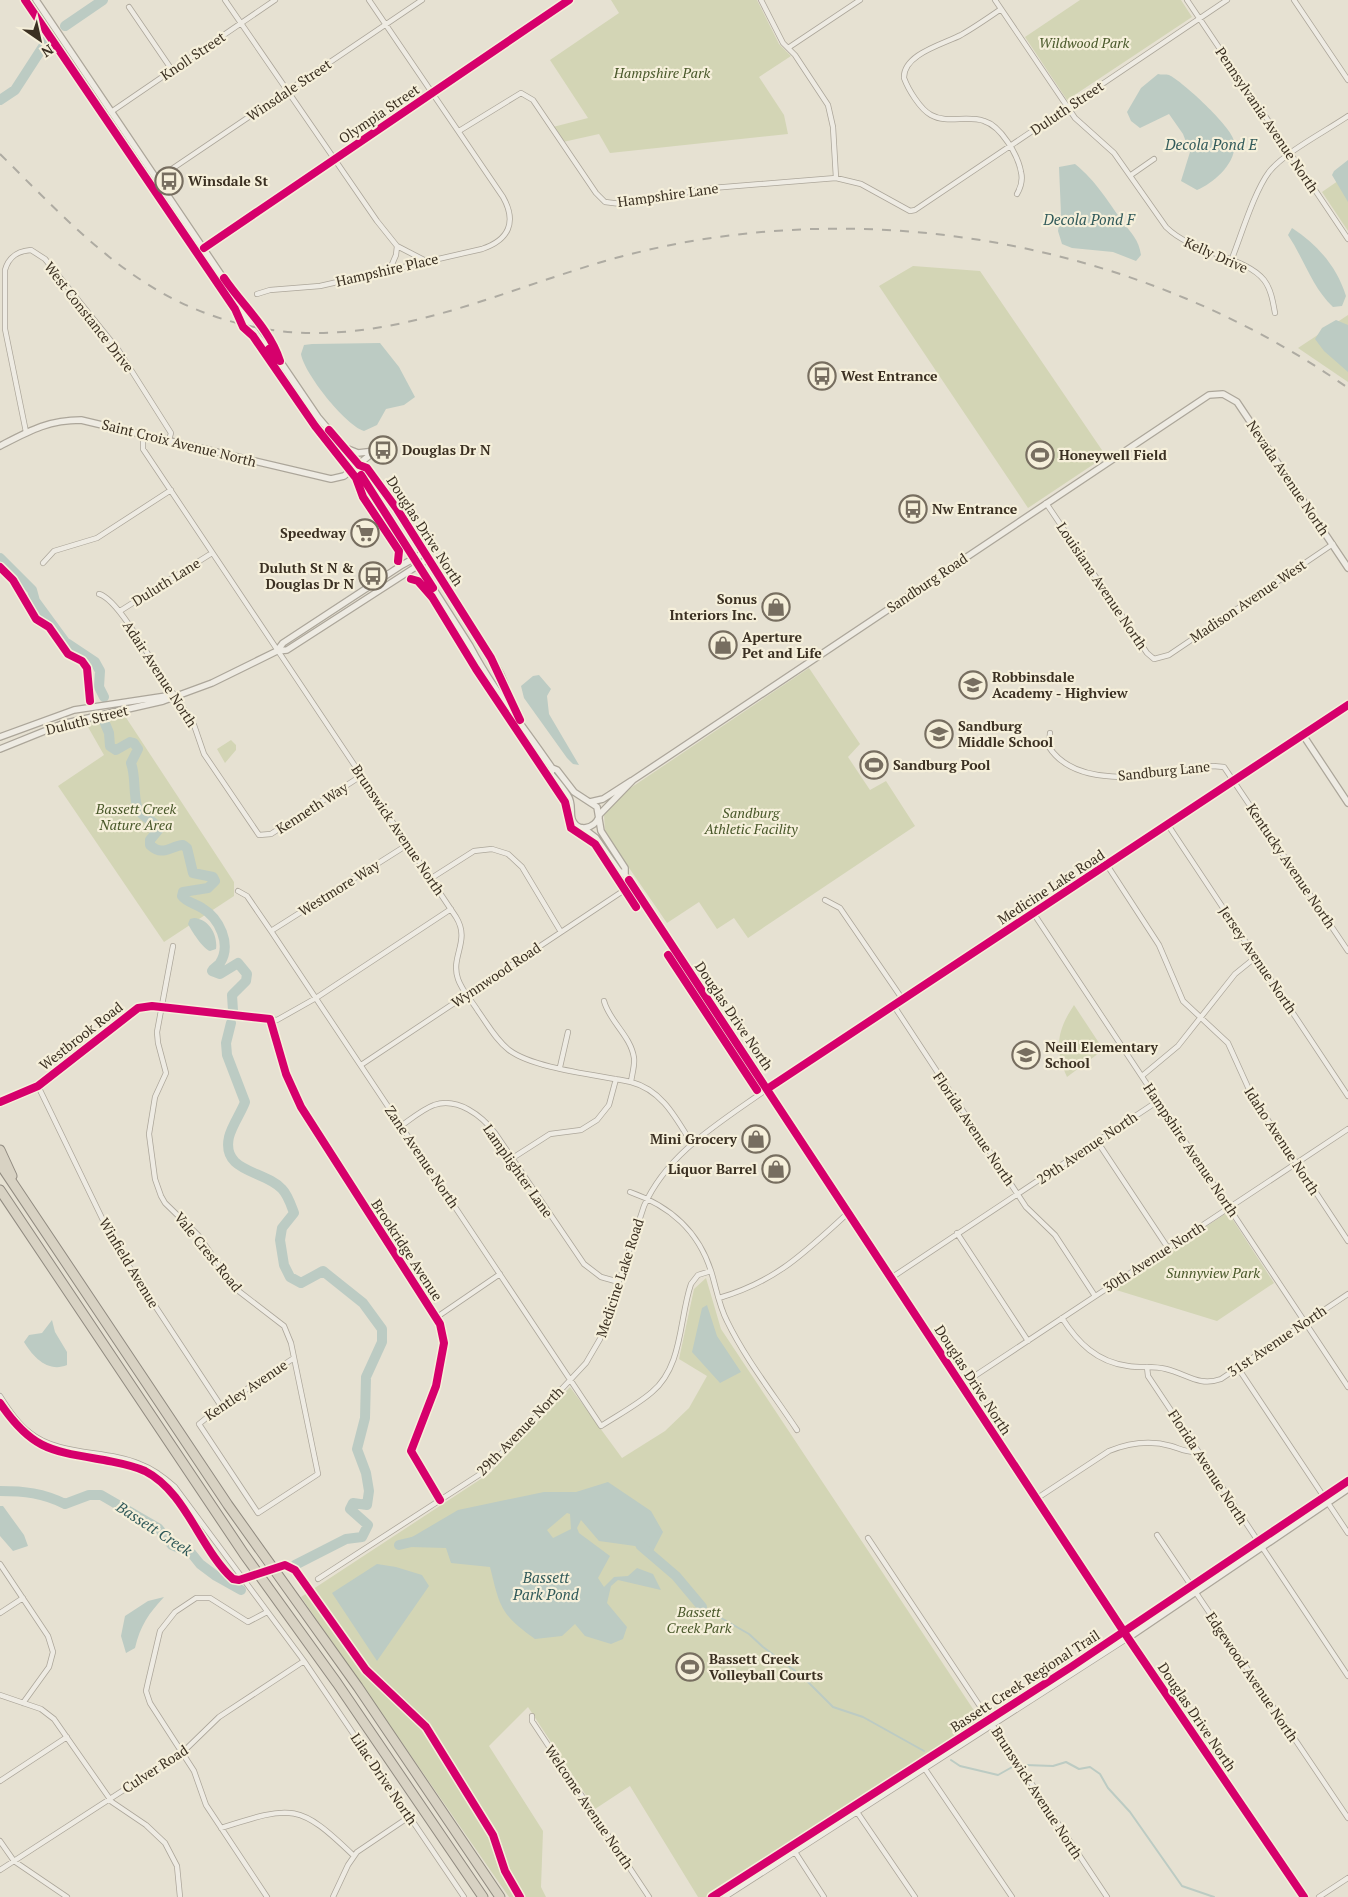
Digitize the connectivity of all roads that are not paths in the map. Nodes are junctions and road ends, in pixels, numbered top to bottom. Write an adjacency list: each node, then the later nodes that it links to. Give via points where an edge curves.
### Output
1 (36, 0): 24 (street, Douglas Drive North)
2 (225, 0): 16 (street)
3 (275, 0): 16 (street, Knoll Street)
4 (369, 0): 17 (street)
5 (422, 0): 17 (street, Winsdale Street)
6 (568, 0): 22 (street, Olympia Street)
7 (761, 0): 18 (street)
8 (860, 0): 18 (street)
9 (995, 0): 14 (street, Kelly Drive)
10 (1187, 0): 15 (street, Pennsylvania Avenue North)
11 (1227, 0): 15 (street, Duluth Street)
12 (1294, 0): 20 (street)
13 (129, 7): 19 (street)
14 (1001, 8): 23 (street, Kelly Drive); 27 (street, via 910,62 904,78 922,107 931,115 944,119 982,120 994,127)
15 (1200, 19): 23 (street, Duluth Street); 28 (street, Pennsylvania Avenue North)
16 (241, 23): 19 (street, Knoll Street); 21 (street)
17 (386, 24): 21 (street, Winsdale Street); 22 (street)
18 (788, 48): 32 (street, via 828,105 833,127)
19 (172, 70): 24 (street, Knoll Street)
20 (1348, 80)
21 (287, 91): 30 (street); 33 (street, Winsdale Street)
22 (432, 93): 26 (street); 30 (street, Olympia Street)
23 (1068, 108): 27 (street, Duluth Street); 31 (street, Kelly Drive, via 1084,128 1114,153)
24 (111, 112): 33 (street, Douglas Drive North)
25 (1348, 116): 28 (street)
26 (459, 131): 32 (street, Hampshire Lane, via 512,96 521,93 528,96 596,194 612,204 712,188); 39 (street, Hampshire Place, via 507,205 509,228 493,245)
27 (1009, 147): 34 (street, via 1022,174); 35 (street, Duluth Street, via 915,210)
28 (1291, 154): 36 (street, Pennsylvania Avenue North); 40 (street, via 1264,180)
29 (1154, 159): 31 (street)
30 (333, 160): 37 (street); 38 (street, Olympia Street)
31 (1131, 175): 40 (street, Kelly Drive, via 1158,217 1174,234 1195,247)
32 (836, 178): 35 (street, Hampshire Lane, via 862,184)
33 (157, 179): 38 (street, Douglas Drive North)
34 (1017, 194)
35 (905, 211)
36 (1348, 239)
37 (396, 246): 39 (street); 41 (street)
38 (204, 248): 49 (street, Douglas Drive North, via 272,354)
39 (426, 261): 41 (street, Hampshire Place)
40 (1231, 261): 43 (street, Kelly Drive, via 1263,279)
41 (390, 269): 42 (street, Hampshire Place, via 320,286)
42 (257, 294)
43 (1275, 313)
44 (1224, 394): 52 (street, Sandburg Road, via 1203,398); 53 (street, Nevada Avenue North, via 1237,402)
45 (26, 432): 46 (street, Saint Croix Avenue North, via 60,420 80,420); 47 (street, West Constance Drive, via 4,329 5,270 16,254 31,250 45,259 119,351 171,433); 48 (street, Saint Croix Avenue North)
46 (143, 434): 47 (street, Saint Croix Avenue North); 51 (street, Brunswick Avenue North, via 143,449)
47 (169, 440): 50 (street, Saint Croix Avenue North, via 331,479 339,478)
48 (0, 446)
49 (344, 447): 50 (street, Douglas Drive North); 50 (street, Saint Croix Avenue North, via 358,453 375,451)
50 (359, 465): 55 (street, Douglas Drive North, via 367,468); 56 (street, Douglas Drive North, via 360,474)
51 (171, 490): 54 (street, Brunswick Avenue North); 58 (street, via 97,538 54,551)
52 (1046, 504): 64 (street, Louisiana Avenue North, via 1147,653 1154,659); 74 (street, Sandburg Road)
53 (1333, 544): 60 (street, Nevada Avenue North); 64 (street, Madison Avenue West)
54 (212, 553): 62 (street, Duluth Lane); 63 (street, Brunswick Avenue North)
55 (424, 553): 56 (street, Duluth Street); 57 (street, Douglas Drive North)
56 (415, 559): 59 (street, Douglas Drive North); 63 (street, Duluth Street, via 283,643)
57 (428, 560): 59 (street, Duluth Street); 67 (street, Douglas Drive North, via 496,665)
58 (44, 563)
59 (418, 566): 63 (street, Duluth Street, via 305,640 287,650); 67 (street, Douglas Drive North, via 493,684)
60 (1348, 568)
61 (99, 594): 62 (street, Adair Avenue North)
62 (120, 611): 65 (street, Adair Avenue North)
63 (277, 651): 65 (street, Duluth Street, via 212,683); 73 (street, Brunswick Avenue North)
64 (1163, 658)
65 (175, 695): 70 (street, Duluth Street, via 74,710); 71 (street, Duluth Street, via 151,704 55,726); 82 (street, Adair Avenue North, via 196,728 204,754 256,832)
66 (1348, 705): 69 (street, Medicine Lake Road)
67 (520, 720): 72 (street, Douglas Drive North)
68 (1050, 733): 75 (street, Sandburg Lane, via 1049,747 1060,761 1090,774 1134,776 1219,765)
69 (1303, 735): 75 (street, Medicine Lake Road); 77 (street)
70 (0, 737)
71 (0, 749)
72 (552, 768): 76 (street, Douglas Drive North, via 558,770 574,792); 78 (street, Douglas Drive North, via 551,774 570,800)
73 (361, 776): 82 (street, Kenneth Way, via 271,834); 83 (street, Brunswick Avenue North)
74 (633, 780): 76 (street, Sandburg Road, via 603,799); 79 (street, Sandburg Road)
75 (1235, 780): 80 (street, Medicine Lake Road); 95 (street, Kentucky Avenue North)
76 (589, 801): 78 (street, via 576,805); 79 (street, Douglas Drive North, via 597,807)
77 (1348, 803)
78 (572, 812): 81 (street, Douglas Drive North, via 574,822)
79 (599, 816): 81 (street, via 593,826); 85 (street, Douglas Drive North, via 600,831 625,868)
80 (1168, 825): 84 (street, Medicine Lake Road); 96 (street, Jersey Avenue North)
81 (582, 828): 85 (street, Douglas Drive North, via 596,838)
82 (262, 836)
83 (407, 845): 86 (street, Brunswick Avenue North); 92 (street, Westmore Way)
84 (1107, 865): 91 (street, Medicine Lake Road); 103 (street, Idaho Avenue North, via 1159,945 1183,1001)
85 (625, 875): 87 (street, Douglas Drive North)
86 (430, 878): 90 (street, Brunswick Avenue North); 93 (street, via 474,851 492,849 512,856)
87 (632, 885): 93 (street, Wynnwood Road); 112 (street, Douglas Drive North)
88 (238, 891): 92 (street, Zane Avenue North, via 247,896)
89 (825, 900): 99 (street, via 840,908)
90 (451, 909): 97 (street, Brunswick Avenue North, via 462,930 456,966 458,980); 98 (street, Westbrook Road)
91 (1034, 914): 99 (street, Medicine Lake Road); 108 (street, Hampshire Avenue North)
92 (271, 931): 98 (street, Zane Avenue North)
93 (561, 932): 97 (street, Wynnwood Road)
94 (173, 946): 102 (street, Vale Crest Road)
95 (1348, 951)
96 (1256, 956): 103 (street, via 1235,974); 113 (street, Jersey Avenue North)
97 (467, 995): 106 (street, Wynnwood Road); 107 (street, Brunswick Avenue North, via 494,1035 510,1051 532,1061)
98 (316, 998): 104 (street, Westbrook Road, via 277,1020); 106 (street, Zane Avenue North)
99 (903, 1000): 101 (street, Medicine Lake Road)
100 (604, 1001): 110 (street, via 633,1054)
101 (894, 1006): 112 (street, Medicine Lake Road); 127 (street, Florida Avenue North)
102 (161, 1007): 104 (street, Westbrook Road); 111 (street, Westbrook Road, via 145,1006 131,1012); 147 (street, Vale Crest Road, via 158,1043 166,1073 155,1097 149,1134 158,1188 165,1203 198,1235 227,1279 284,1326)
103 (1201, 1018): 108 (street, via 1172,1052); 122 (street, Idaho Avenue North, via 1228,1043 1246,1087)
104 (270, 1019): 143 (street, Brookridge Avenue, via 286,1074 301,1107)
105 (568, 1032): 107 (street)
106 (360, 1065): 116 (street, Zane Avenue North)
107 (560, 1067): 109 (street, Brunswick Avenue North)
108 (1142, 1076): 114 (street, Hampshire Avenue North)
109 (616, 1079): 110 (street, Brunswick Avenue North); 121 (street, via 609,1106 597,1120 581,1130 550,1134)
110 (631, 1082): 119 (street, Brunswick Avenue North, via 660,1097)
111 (38, 1086): 115 (street, Westbrook Road); 154 (street, Winfield Avenue, via 115,1245)
112 (767, 1089): 119 (street, Medicine Lake Road); 131 (street, Douglas Drive North)
113 (1348, 1096)
114 (1158, 1101): 118 (street, 29th Avenue North); 130 (street, Hampshire Avenue North)
115 (0, 1102)
116 (401, 1126): 121 (street, Lamplighter Lane, via 434,1105 457,1106 487,1124); 137 (street, Zane Avenue North)
117 (1348, 1129): 122 (street, 30th Avenue North)
118 (1097, 1141): 127 (street, 29th Avenue North); 135 (street)
119 (692, 1144): 129 (street, Medicine Lake Road, via 661,1176)
120 (0, 1150): 124 (highway)
121 (511, 1158): 139 (street, Lamplighter Lane, via 584,1264 601,1277)
122 (1296, 1163): 130 (street, 30th Avenue North); 134 (street, Idaho Avenue North)
123 (0, 1164): 124 (highway)
124 (16, 1188): 201 (highway, via 228,1505 358,1687)
125 (0, 1190): 132 (highway)
126 (630, 1192): 129 (street)
127 (1017, 1194): 133 (street, 29th Avenue North); 141 (street, Florida Avenue North, via 1032,1214 1055,1235)
128 (0, 1196): 132 (highway)
129 (647, 1198): 136 (street, via 668,1210 691,1230); 139 (street, Medicine Lake Road)
130 (1229, 1207): 135 (street, 30th Avenue North); 145 (street, Hampshire Avenue North)
131 (848, 1214): 138 (street, Douglas Drive North); 142 (street, via 778,1274)
132 (16, 1215): 200 (highway, via 244,1554 337,1682)
133 (958, 1234): 138 (street, 29th Avenue North); 146 (street)
134 (1348, 1241)
135 (1168, 1248): 141 (street, 30th Avenue North)
136 (711, 1271): 142 (street); 150 (street, Zane Avenue North, via 698,1275 691,1284 674,1358 661,1383 648,1395 601,1426)
137 (500, 1274): 143 (street); 150 (street, Zane Avenue North)
138 (890, 1278): 151 (street, Douglas Drive North)
139 (619, 1282): 150 (street, Medicine Lake Road, via 600,1339 586,1363)
140 (1348, 1294): 145 (street, 31st Avenue North)
141 (1095, 1296): 144 (street, 30th Avenue North)
142 (719, 1298): 156 (street, via 734,1334)
143 (437, 1317): 160 (street, Brookridge Avenue, via 444,1343 441,1361 433,1398 411,1451)
144 (1062, 1318): 146 (street, 30th Avenue North); 148 (street, via 1076,1340 1100,1358 1123,1366)
145 (1305, 1323): 149 (street, 31st Avenue North); 152 (street, Hampshire Avenue North)
146 (1028, 1341): 151 (street, 30th Avenue North)
147 (294, 1358): 154 (street, Kentley Avenue); 155 (street, Vale Crest Road, via 318,1474 258,1512)
148 (1147, 1367): 149 (street, 31st Avenue North, via 1168,1370 1206,1383 1221,1379); 157 (street, Florida Avenue North, via 1148,1376)
149 (1238, 1368): 161 (street)
150 (570, 1380): 160 (street, 29th Avenue North, via 485,1471)
151 (961, 1385): 159 (street, Douglas Drive North)
152 (1348, 1387)
153 (0, 1396): 170 (street, Lilac Drive North, via 24,1428 47,1443 138,1463 164,1476)
154 (221, 1406): 155 (street, Kentley Avenue)
155 (199, 1424)
156 (797, 1430)
157 (1198, 1452): 159 (street, via 1190,1453 1158,1444 1122,1446 1109,1451); 165 (street, Florida Avenue North)
158 (1348, 1489): 161 (street)
159 (1036, 1499): 172 (street, Douglas Drive North)
160 (440, 1500): 167 (street, 29th Avenue North)
161 (1328, 1503): 162 (street); 165 (street)
162 (1348, 1533)
163 (1157, 1535): 168 (street, Edgewood Avenue North)
164 (868, 1538): 178 (street, Brunswick Avenue North)
165 (1261, 1548): 168 (street); 174 (street, Florida Avenue North)
166 (0, 1564): 169 (street)
167 (318, 1579)
168 (1194, 1592): 172 (street); 186 (street, Edgewood Avenue North)
169 (23, 1598): 171 (street); 176 (street, via 48,1636 53,1652 49,1668)
170 (267, 1612): 173 (street, Lilac Drive North); 180 (street, via 248,1622 210,1598 196,1598 169,1618 160,1631 146,1691 150,1703)
171 (0, 1613)
172 (1128, 1638): 178 (street); 208 (street, Douglas Drive North)
173 (304, 1661): 180 (street, Culver Road, via 220,1717); 185 (street, Lilac Drive North)
174 (1348, 1676)
175 (0, 1695): 176 (street)
176 (23, 1703): 179 (street, via 48,1714)
177 (532, 1716): 202 (street, Welcome Avenue North, via 532,1721)
178 (992, 1725): 181 (street); 207 (street, Brunswick Avenue North)
179 (67, 1736): 182 (street); 183 (street)
180 (182, 1752): 183 (street, Culver Road); 187 (street, via 194,1771 206,1805)
181 (925, 1768): 184 (street); 206 (street)
182 (0, 1781)
183 (109, 1799): 191 (street, Culver Road); 196 (street, via 165,1843 177,1866)
184 (857, 1812): 189 (street); 205 (street)
185 (409, 1817): 190 (street); 199 (street, Lilac Drive North)
186 (1348, 1818)
187 (221, 1828): 190 (street, via 266,1814 291,1813 326,1828); 197 (street)
188 (0, 1841): 191 (street)
189 (795, 1852): 194 (street); 204 (street)
190 (354, 1856): 198 (street)
191 (14, 1861): 192 (street, Culver Road); 195 (street)
192 (0, 1870)
193 (1348, 1878): 209 (street)
194 (731, 1895): 203 (street)
195 (67, 1897)
196 (180, 1897)
197 (267, 1897)
198 (333, 1897)
199 (464, 1897)
200 (483, 1897)
201 (500, 1897)
202 (649, 1897)
203 (725, 1897)
204 (824, 1897)
205 (915, 1897)
206 (1012, 1897)
207 (1107, 1897)
208 (1304, 1897)
209 (1320, 1897)

